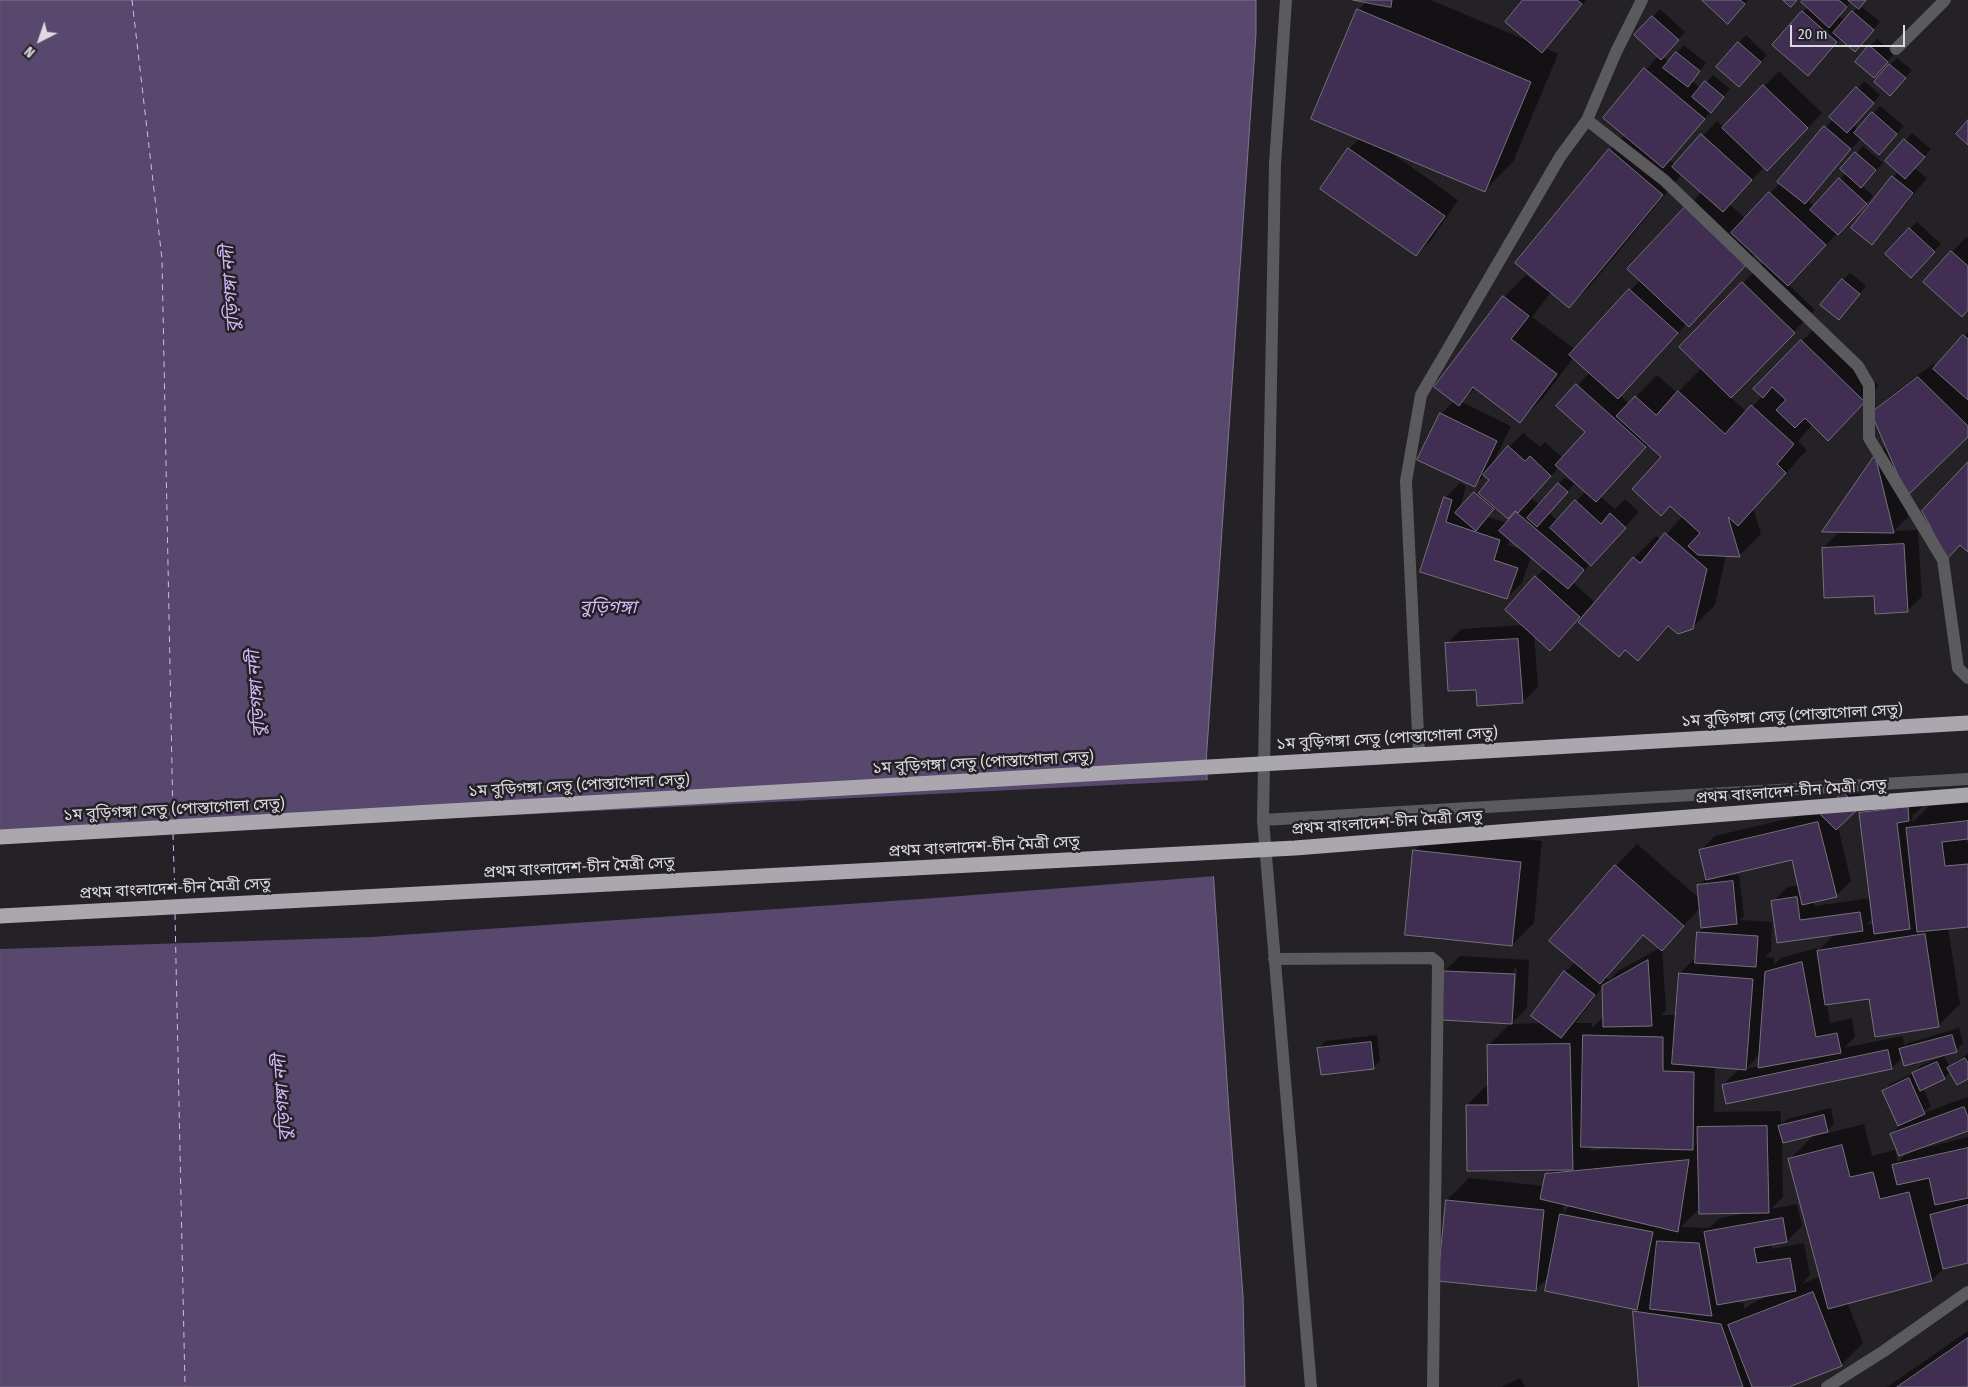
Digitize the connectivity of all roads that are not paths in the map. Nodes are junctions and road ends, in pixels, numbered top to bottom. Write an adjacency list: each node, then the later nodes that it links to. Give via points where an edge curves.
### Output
1 (1286, 0): 11 (street, via 1275,164)
2 (1642, 0): 5 (street)
3 (1945, 0): 4 (street)
4 (1896, 49)
5 (1587, 120): 6 (street, via 1664,180 1858,366 1869,384 1869,438 1943,560 1958,668); 8 (street, via 1540,189 1421,395 1406,481)
6 (1968, 678)
7 (1968, 723): 8 (highway, ১ম বুড়িগঙ্গা সেতু (পোস্তাগোলা সেতু), bridge)
8 (1419, 755): 12 (highway, ১ম বুড়িগঙ্গা সেতু (পোস্তাগোলা সেতু), bridge)
9 (1968, 779): 11 (street)
10 (1968, 796): 13 (highway, প্রথম বাংলাদেশ-চীন মৈত্রী সেতু, bridge, via 1295,848)
11 (1262, 820): 14 (street)
12 (0, 837)
13 (0, 916)
14 (1274, 959): 16 (street); 17 (street, via 1432,958 1438,964)
15 (1968, 1292): 18 (street)
16 (1311, 1387)
17 (1433, 1387)
18 (1827, 1387)

